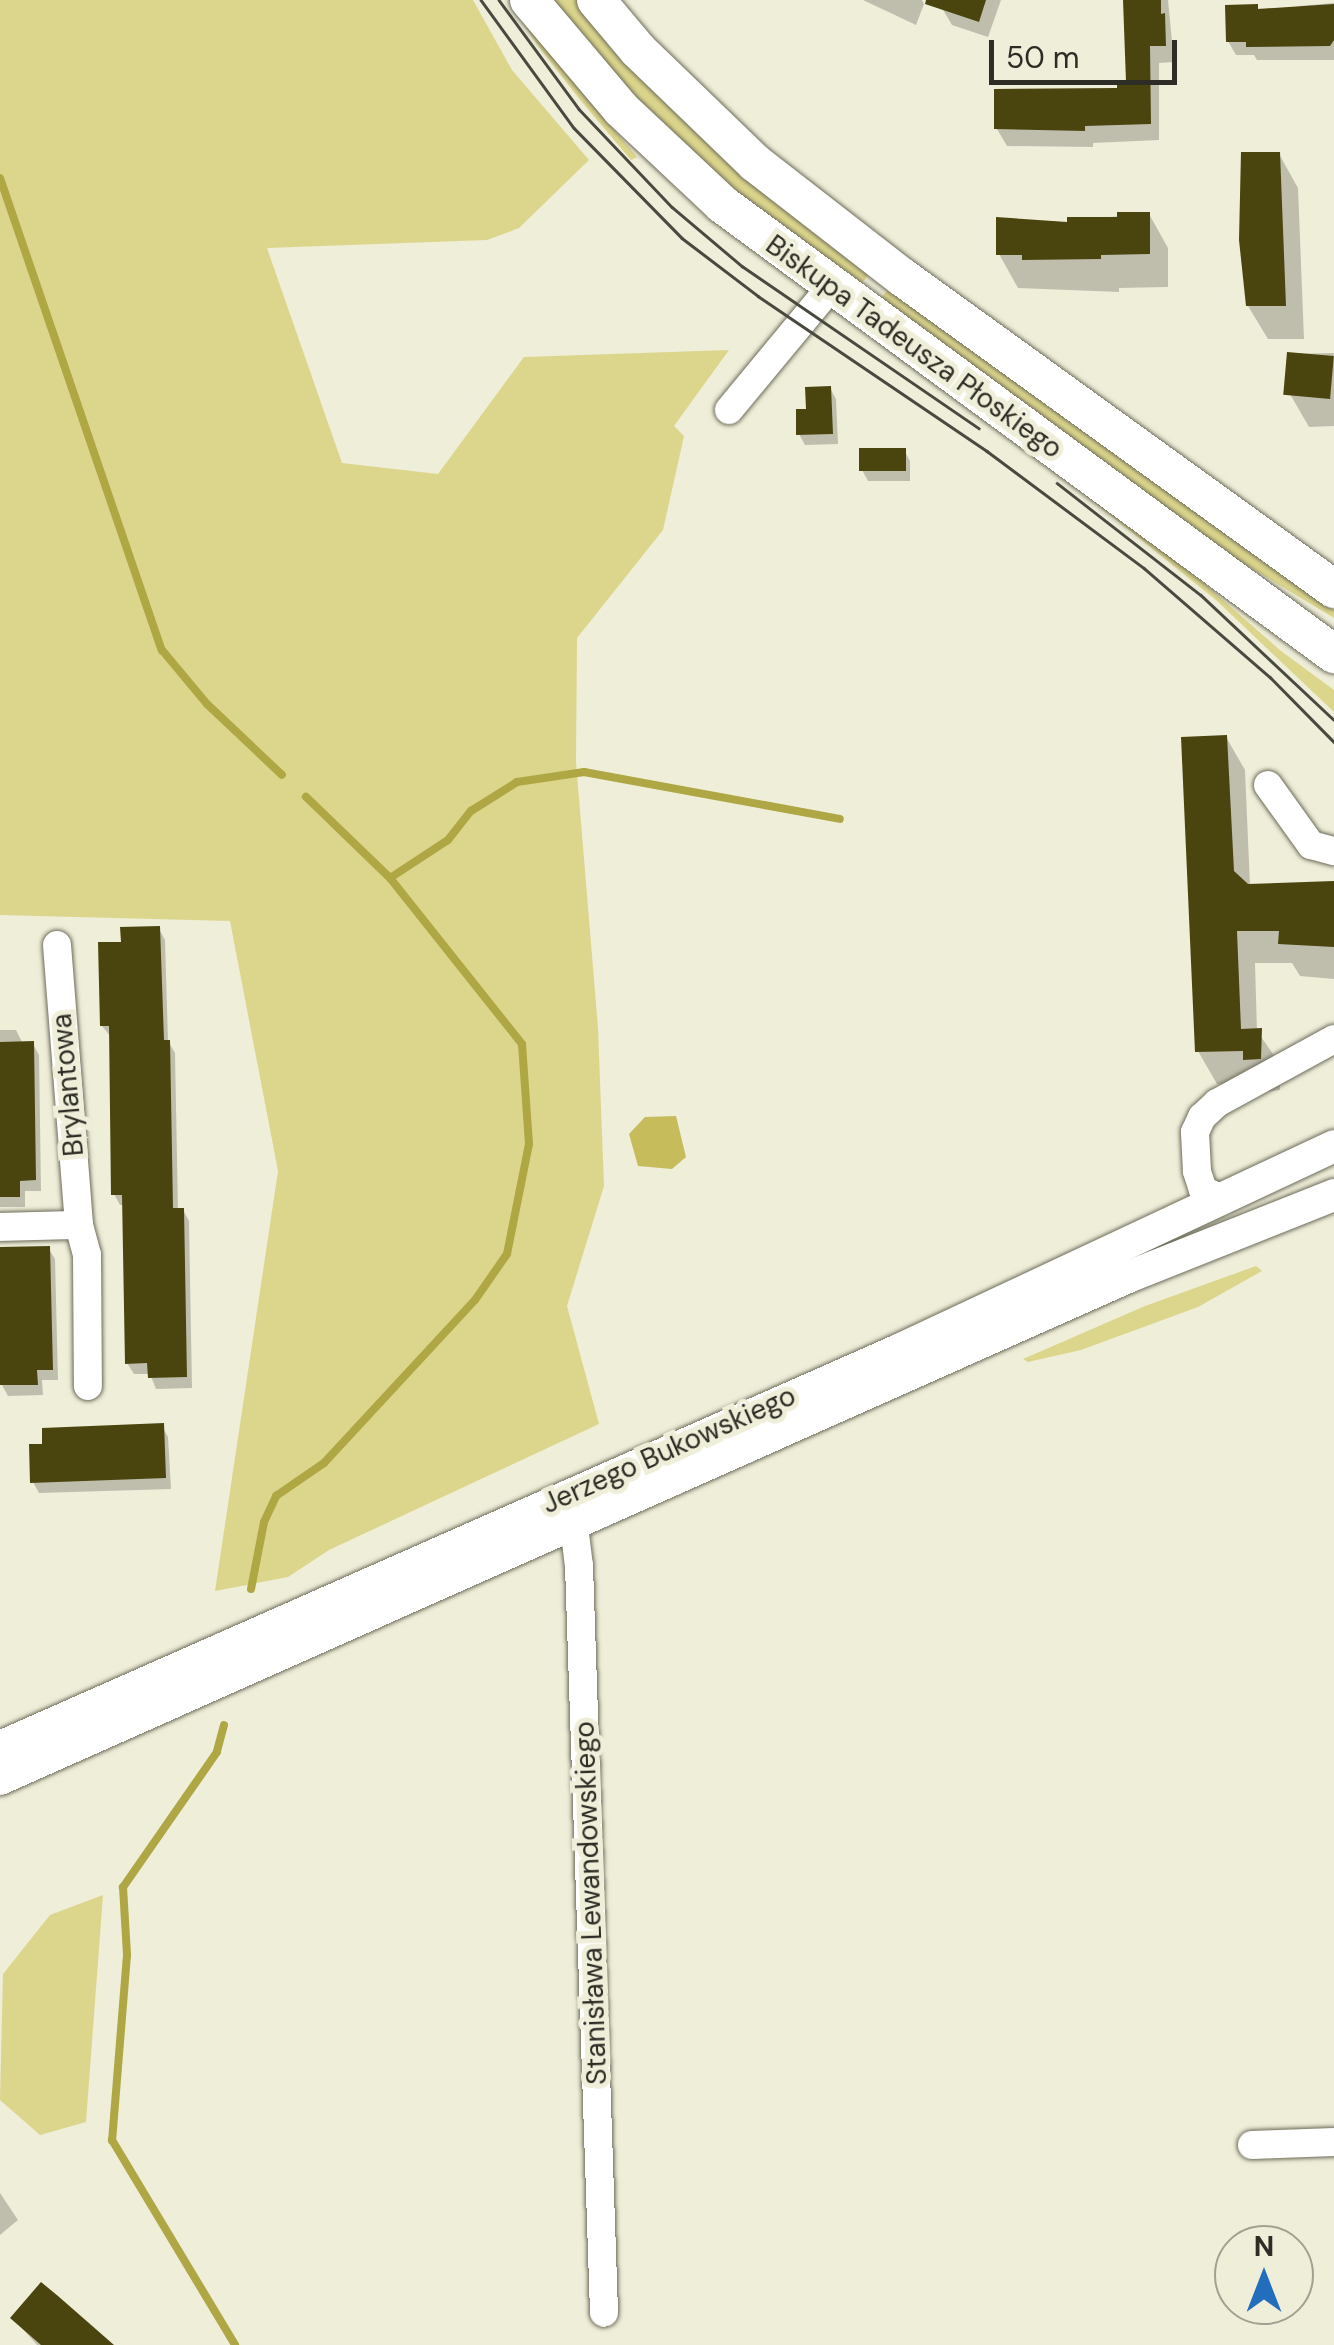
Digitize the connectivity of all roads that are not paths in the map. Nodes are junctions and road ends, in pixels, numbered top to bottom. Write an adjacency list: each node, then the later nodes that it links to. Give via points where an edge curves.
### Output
1 (529, 0): 3 (main road, Biskupa Tadeusza Płoskiego, via 621,109 722,204)
2 (596, 0): 5 (main road, Biskupa Tadeusza Płoskiego, via 755,163)
3 (830, 288): 4 (street); 6 (main road, Biskupa Tadeusza Płoskiego)
4 (729, 410)
5 (1334, 589)
6 (1334, 654)
7 (1268, 785): 8 (street, via 1311,845)
8 (1334, 851)
9 (57, 945): 14 (street, Brylantowa)
10 (1334, 1039): 13 (street, via 1252,1072 1195,1132 1204,1190)
11 (1334, 1146): 13 (street, Jerzego Bukowskiego)
12 (1334, 1195): 17 (street, Jerzego Bukowskiego)
13 (1222, 1199): 17 (street, Jerzego Bukowskiego)
14 (79, 1225): 15 (street); 16 (street, Brylantowa, via 87,1255)
15 (0, 1227)
16 (88, 1386)
17 (568, 1511): 18 (street, Jerzego Bukowskiego); 19 (street, Jerzego Bukowskiego); 22 (street, Stanisława Lewandowskiego)
18 (0, 1747)
19 (0, 1778)
20 (1334, 2142): 21 (street)
21 (1252, 2146)
22 (604, 2313)

